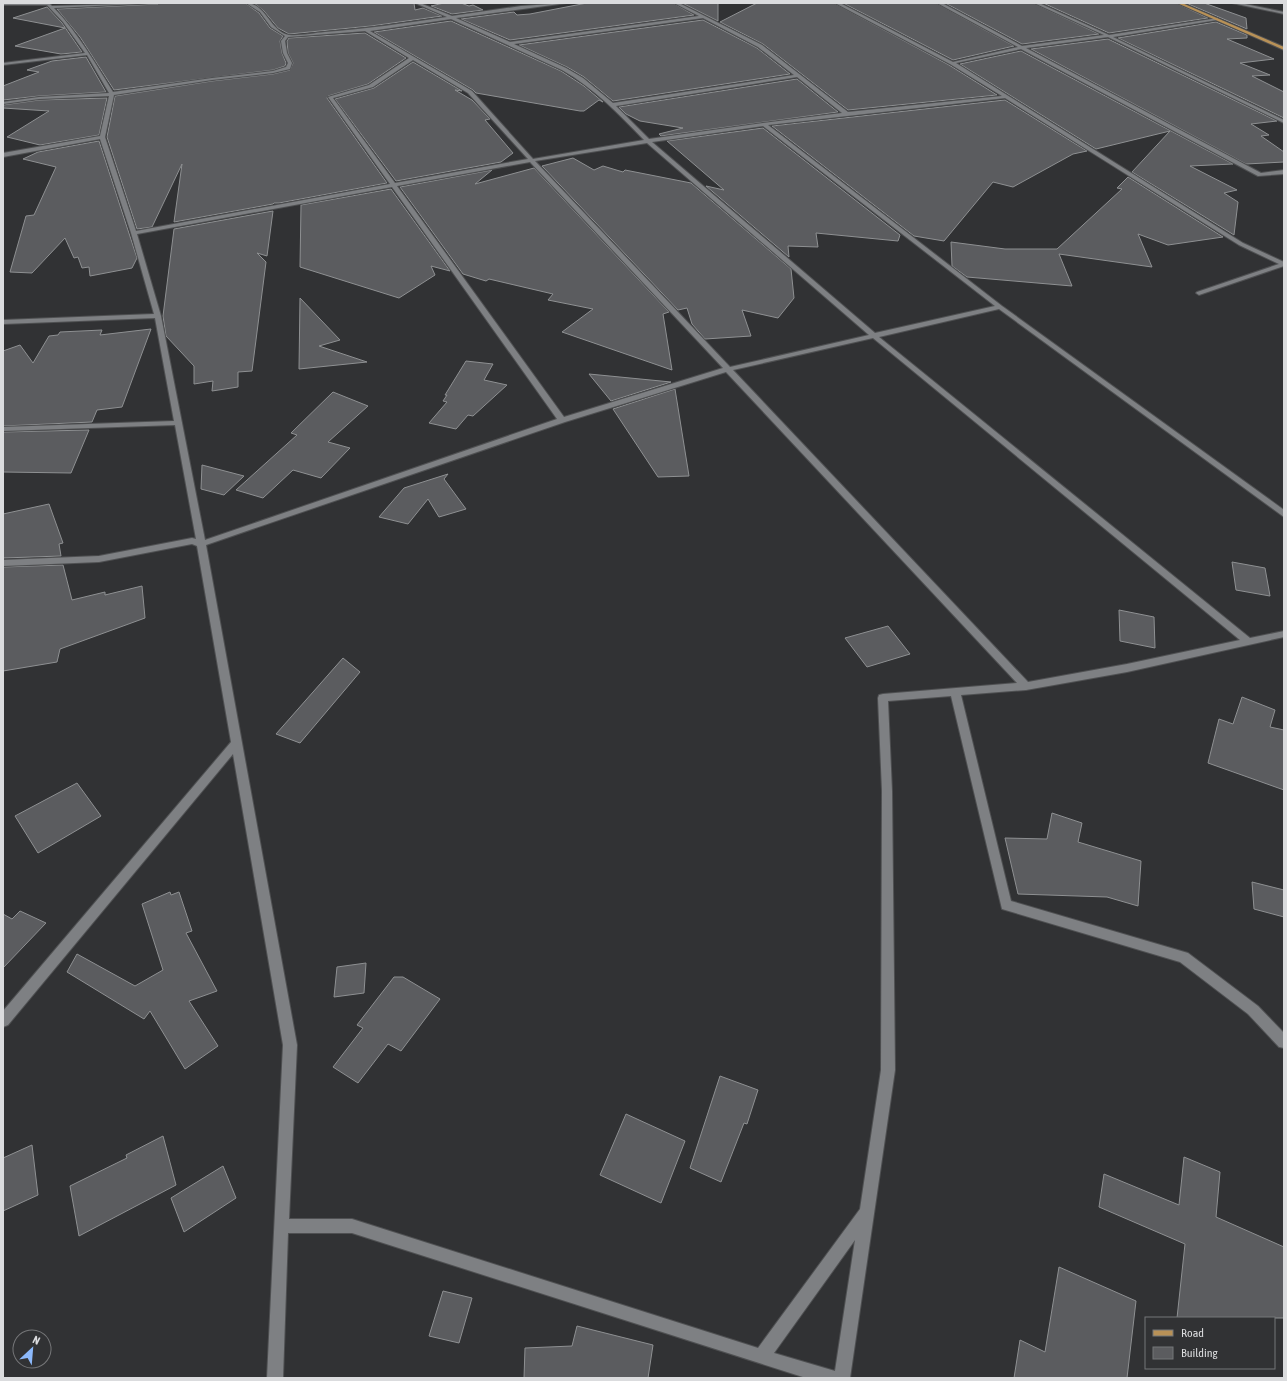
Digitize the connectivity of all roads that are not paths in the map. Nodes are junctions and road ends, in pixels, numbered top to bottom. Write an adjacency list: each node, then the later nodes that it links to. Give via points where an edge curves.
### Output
1 (156, 3): 13 (street)
2 (248, 3): 20 (street, via 261,11 272,26)
3 (417, 3): 16 (street)
4 (513, 3): 14 (street)
5 (565, 3): 14 (street)
6 (676, 3): 17 (street)
7 (837, 3): 27 (street)
8 (939, 3): 23 (street)
9 (1036, 3): 21 (street)
10 (1179, 3): 18 (main road)
11 (1234, 3): 15 (street)
12 (3, 4): 13 (street)
13 (48, 5): 25 (street)
14 (521, 7): 16 (street)
15 (1284, 13)
16 (451, 17): 19 (street); 22 (street)
17 (703, 17): 22 (street); 29 (street, via 760,46)
18 (1217, 19): 21 (street); 24 (main road)
19 (366, 30): 20 (street); 26 (street)
20 (287, 36): 30 (street, via 283,41 290,63 288,68)
21 (1109, 36): 23 (street); 35 (street)
22 (509, 43): 33 (street, via 581,79)
23 (1023, 47): 27 (street); 41 (street, via 1260,175)
24 (1284, 49)
25 (88, 54): 28 (street); 30 (street)
26 (412, 58): 40 (street, via 470,92); 42 (street, via 371,86 330,97)
27 (952, 63): 31 (street)
28 (3, 64)
29 (796, 76): 33 (street); 34 (street)
30 (112, 94): 32 (street); 37 (street)
31 (1006, 97): 34 (street); 44 (street, via 1240,244)
32 (3, 103)
33 (612, 105): 38 (street)
34 (847, 114): 36 (street)
35 (1284, 122)
36 (764, 124): 38 (street); 46 (street)
37 (102, 137): 39 (street); 43 (street)
38 (649, 142): 40 (street); 49 (street)
39 (3, 155)
40 (532, 161): 42 (street); 50 (street)
41 (1284, 172)
42 (394, 186): 43 (street); 51 (street)
43 (134, 233): 47 (street)
44 (1284, 264): 45 (street)
45 (1199, 293)
46 (1000, 307): 49 (street); 54 (street)
47 (158, 316): 48 (street); 52 (street)
48 (3, 322)
49 (873, 335): 50 (street); 58 (street)
50 (728, 370): 51 (street); 59 (street)
51 (562, 420): 55 (street)
52 (178, 423): 53 (street); 55 (street)
53 (3, 428)
54 (1284, 514)
55 (201, 544): 56 (street, via 192,541 99,559); 61 (street)
56 (3, 563)
57 (1284, 634): 58 (street)
58 (1248, 642): 59 (street)
59 (1026, 686): 60 (street)
60 (955, 692): 63 (street, via 1006,905 1184,957 1253,1010); 64 (street, via 883,698 887,791 888,1070)
61 (236, 743): 62 (street); 65 (street, via 290,1045)
62 (3, 1021)
63 (1284, 1042)
64 (868, 1211): 66 (street); 69 (street)
65 (281, 1226): 66 (street, via 352,1226); 67 (street)
66 (761, 1357): 68 (street)
67 (275, 1378)
68 (833, 1378)
69 (842, 1378)

